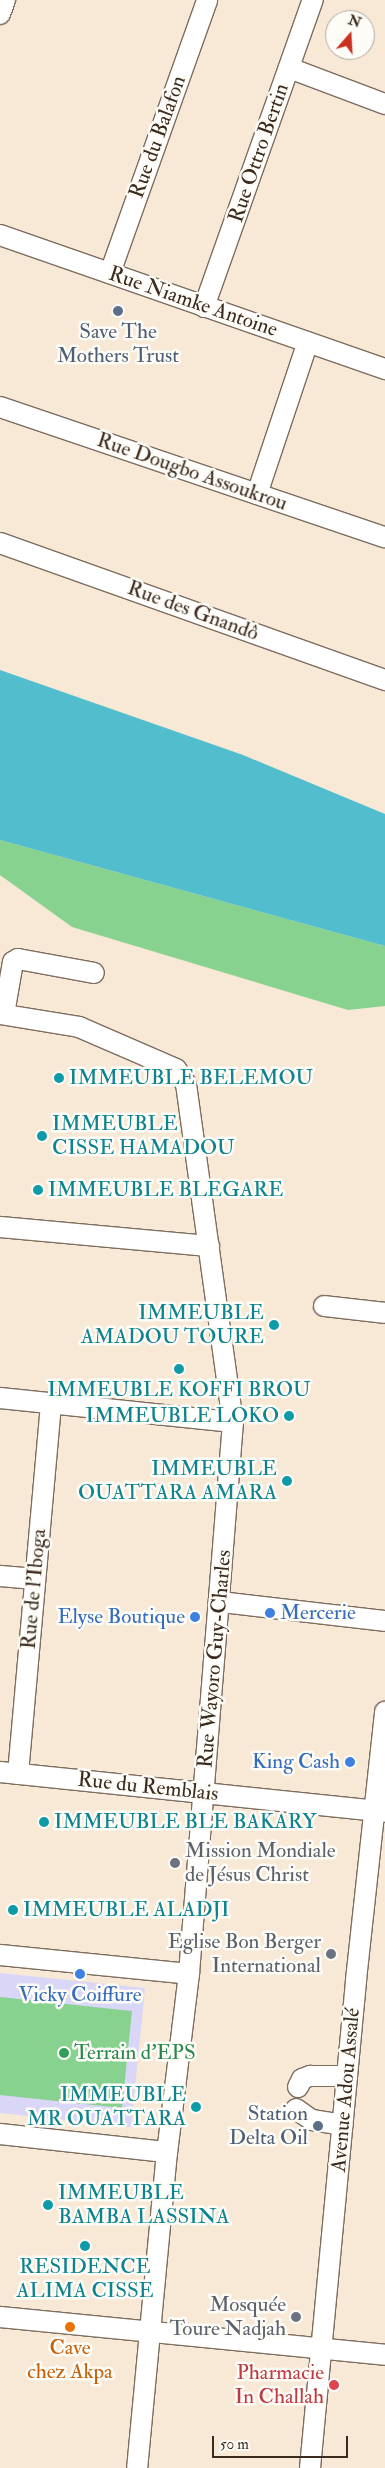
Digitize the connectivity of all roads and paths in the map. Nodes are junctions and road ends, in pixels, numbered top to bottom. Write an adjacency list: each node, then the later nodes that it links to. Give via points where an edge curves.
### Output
1 (5, 0): 4 (street)
2 (207, 0): 8 (street, Rue du Balafon)
3 (313, 0): 5 (street, Rue Ottro Bertin)
4 (0, 14)
5 (289, 68): 6 (street); 9 (street, Rue Ottro Bertin)
6 (385, 104)
7 (0, 235): 8 (street, Rue Niamke Antoine)
8 (110, 273): 9 (street, Rue Niamke Antoine)
9 (204, 306): 10 (street, Rue Niamke Antoine)
10 (308, 342): 11 (street, Rue Niamke Antoine); 13 (street)
11 (385, 369)
12 (0, 407): 13 (street, Rue Dougbo Assoukrou)
13 (257, 494): 14 (street, Rue Dougbo Assoukrou)
14 (385, 537)
15 (0, 543): 16 (street, Rue des Gnandô)
16 (385, 680)
17 (94, 973): 18 (street, via 18,959 13,962)
18 (2, 1014): 20 (street, Rue Wayoro Guy-Charles, via 79,1027 176,1069 186,1084)
19 (0, 1227): 20 (street)
20 (208, 1246): 25 (street, Rue Wayoro Guy-Charles)
21 (324, 1306): 22 (street)
22 (385, 1313)
23 (0, 1398): 24 (street)
24 (51, 1403): 25 (street); 27 (street, Rue de l'Iboga)
25 (233, 1422): 28 (street, Rue Wayoro Guy-Charles)
26 (0, 1576): 27 (street)
27 (34, 1579): 31 (street, Rue de l'Iboga)
28 (221, 1602): 29 (street); 32 (street, Rue Wayoro Guy-Charles)
29 (385, 1621)
30 (385, 1712): 33 (street, Avenue Adou Assalé)
31 (9, 1773): 32 (street, Rue du Remblais)
32 (203, 1792): 33 (street, Rue du Remblais); 35 (street, Rue Wayoro Guy-Charles)
33 (381, 1811): 36 (street, Avenue Adou Assalé)
34 (0, 1955): 35 (street)
35 (189, 1974): 41 (street, Rue Wayoro Guy-Charles)
36 (347, 2076): 37 (street, via 310,2076 302,2079); 39 (street, Avenue Adou Assalé)
37 (298, 2087)
38 (296, 2109): 39 (street, via 312,2120)
39 (343, 2125): 44 (street, Avenue Adou Assalé)
40 (0, 2134): 41 (street)
41 (167, 2152): 43 (street, Rue Wayoro Guy-Charles)
42 (0, 2317): 43 (street)
43 (152, 2330): 44 (street); 46 (street, Rue Wayoro Guy-Charles)
44 (323, 2350): 45 (street); 47 (street, Avenue Adou Assalé)
45 (385, 2355)
46 (137, 2468)
47 (310, 2468)

